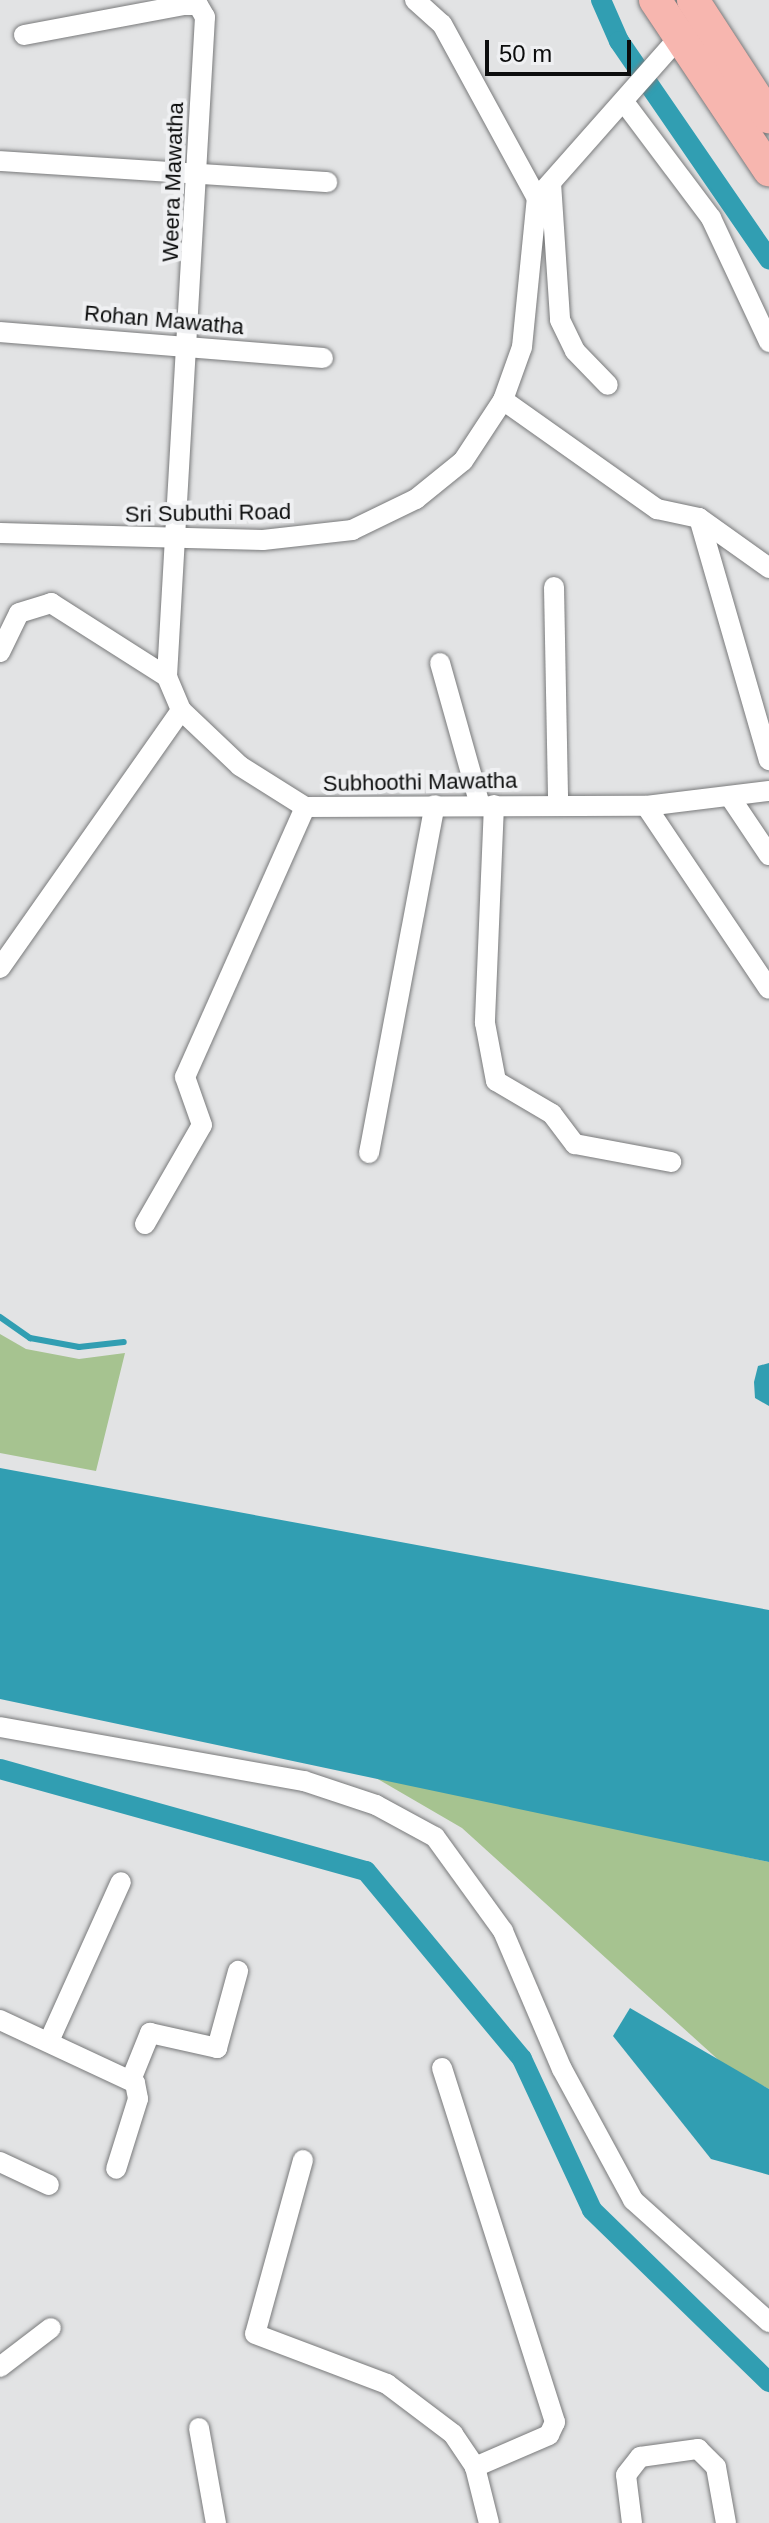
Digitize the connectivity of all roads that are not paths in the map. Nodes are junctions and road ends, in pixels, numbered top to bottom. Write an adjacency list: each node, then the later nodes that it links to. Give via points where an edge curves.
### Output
1 (415, 0): 11 (street, via 442,24)
2 (655, 0): 3 (main road)
3 (697, 12): 5 (street); 6 (main road); 9 (main road)
4 (24, 35): 8 (street, Weera Mawatha, via 198,5 205,17)
5 (628, 97): 11 (street); 13 (street, via 711,218)
6 (769, 117)
7 (0, 161): 8 (street)
8 (197, 170): 10 (street); 14 (street, Weera Mawatha)
9 (769, 170)
10 (327, 182)
11 (544, 191): 16 (street, via 560,320 575,351); 17 (street, Sri Subuthi Road, via 522,347)
12 (0, 332): 14 (street, Rohan Mawatha)
13 (769, 342)
14 (190, 346): 15 (street, Rohan Mawatha); 20 (street, Weera Mawatha)
15 (323, 358)
16 (608, 385)
17 (503, 400): 18 (street, via 657,509); 20 (street, Sri Subuthi Road, via 463,461 416,499 352,530)
18 (699, 518): 21 (street); 27 (street)
19 (0, 533): 20 (street, Sri Subuthi Road)
20 (179, 540): 25 (street, Subhoothi Mawatha)
21 (769, 568)
22 (554, 587): 30 (street)
23 (0, 652): 25 (street, via 19,613 51,603)
24 (440, 663): 32 (street)
25 (167, 677): 26 (street, Subhoothi Mawatha)
26 (181, 710): 34 (street, Subhoothi Mawatha, via 240,766); 36 (street)
27 (769, 760)
28 (769, 791): 29 (street, Subhoothi Mawatha)
29 (730, 797): 33 (street, Subhoothi Mawatha); 35 (street)
30 (558, 804): 32 (street, Subhoothi Mawatha); 33 (street, Subhoothi Mawatha)
31 (435, 805): 32 (street, Subhoothi Mawatha); 34 (street, Subhoothi Mawatha); 38 (street)
32 (487, 805): 39 (street, via 485,1023 496,1081 507,1094 552,1114 575,1144)
33 (646, 806): 37 (street)
34 (305, 807): 40 (street, via 185,1077 202,1125)
35 (769, 855)
36 (0, 968)
37 (769, 989)
38 (369, 1153)
39 (671, 1162)
40 (145, 1224)
41 (0, 1727): 52 (street, via 304,1781 376,1805 435,1837 503,1931 562,2069 633,2200)
42 (121, 1882): 45 (street)
43 (238, 1971): 47 (street, via 217,2048 150,2033)
44 (0, 2020): 45 (street)
45 (50, 2039): 47 (street)
46 (442, 2068): 56 (street, via 555,2422 549,2435)
47 (131, 2080): 50 (street, via 138,2099)
48 (303, 2160): 56 (street, via 255,2334 387,2384 453,2434)
49 (0, 2162): 51 (street)
50 (116, 2169)
51 (49, 2185)
52 (769, 2322)
53 (51, 2328): 54 (street)
54 (0, 2367)
55 (199, 2428): 57 (street)
56 (475, 2467): 58 (street)
57 (216, 2523)
58 (489, 2523)
59 (632, 2523): 60 (street, via 626,2475 640,2457 698,2449 716,2467)
60 (726, 2523)

